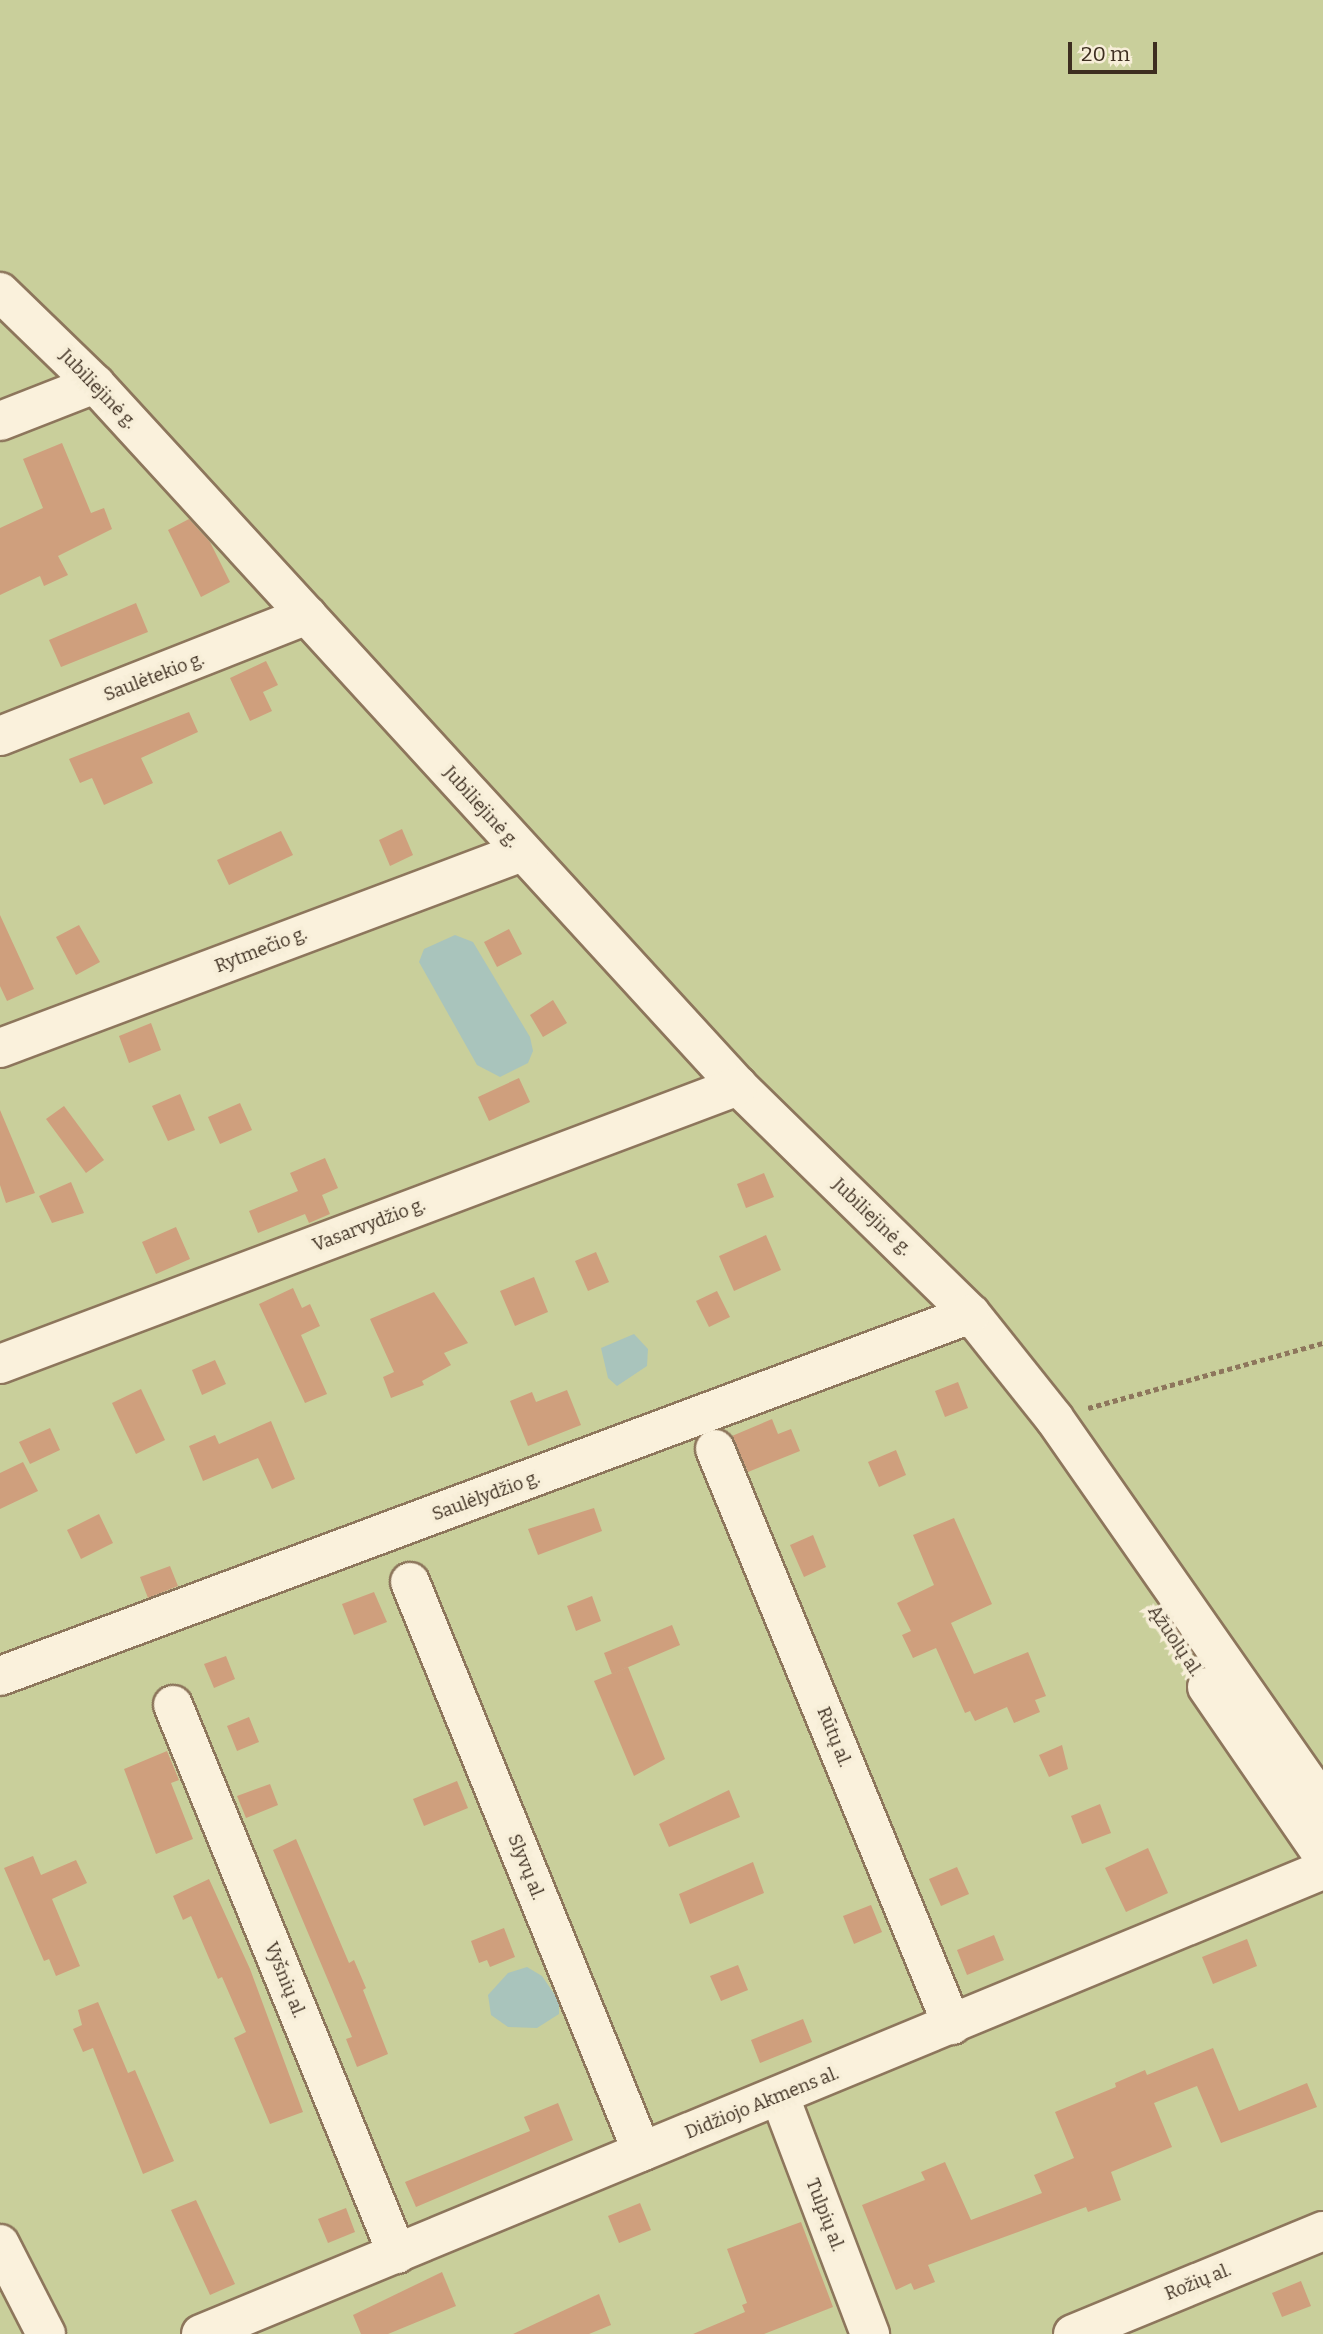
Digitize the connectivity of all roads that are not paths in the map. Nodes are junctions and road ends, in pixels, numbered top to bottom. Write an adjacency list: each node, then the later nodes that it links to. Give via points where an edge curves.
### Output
1 (0, 292): 2 (street, Jubiliejinė g.)
2 (94, 384): 3 (street); 4 (street, Jubiliejinė g.)
3 (0, 421)
4 (307, 615): 5 (street, Saulėtekio g.); 6 (street, Jubiliejinė g.)
5 (0, 736)
6 (522, 852): 7 (street, Rytmečio g.); 8 (street, Jubiliejinė g.)
7 (0, 1048)
8 (738, 1086): 9 (street, Jubiliejinė g.); 10 (street, Vasarvydžio g.)
9 (971, 1314): 11 (street, Jubiliejinė g.); 14 (street, Saulėlydžio g.)
10 (0, 1364)
11 (1041, 1422): 16 (street); 17 (street, Ąžuolų al.)
12 (715, 1449): 19 (street, Rūtų al.)
13 (410, 1582): 21 (street, Slyvų al.)
14 (0, 1676)
15 (173, 1705): 24 (street, Vyšnių al.)
16 (1323, 1803)
17 (1323, 1856)
18 (1323, 1871): 19 (street, Didžiojo Akmens al.)
19 (952, 2025): 20 (street, Didžiojo Akmens al.)
20 (780, 2097): 21 (street, Didžiojo Akmens al.); 27 (street, Tulpių al.)
21 (642, 2152): 24 (street, Didžiojo Akmens al.)
22 (1323, 2231): 28 (street, Rožių al.)
23 (0, 2244): 25 (street)
24 (397, 2254): 26 (street, Didžiojo Akmens al.)
25 (46, 2334)
26 (201, 2334)
27 (870, 2334)
28 (1073, 2334)

